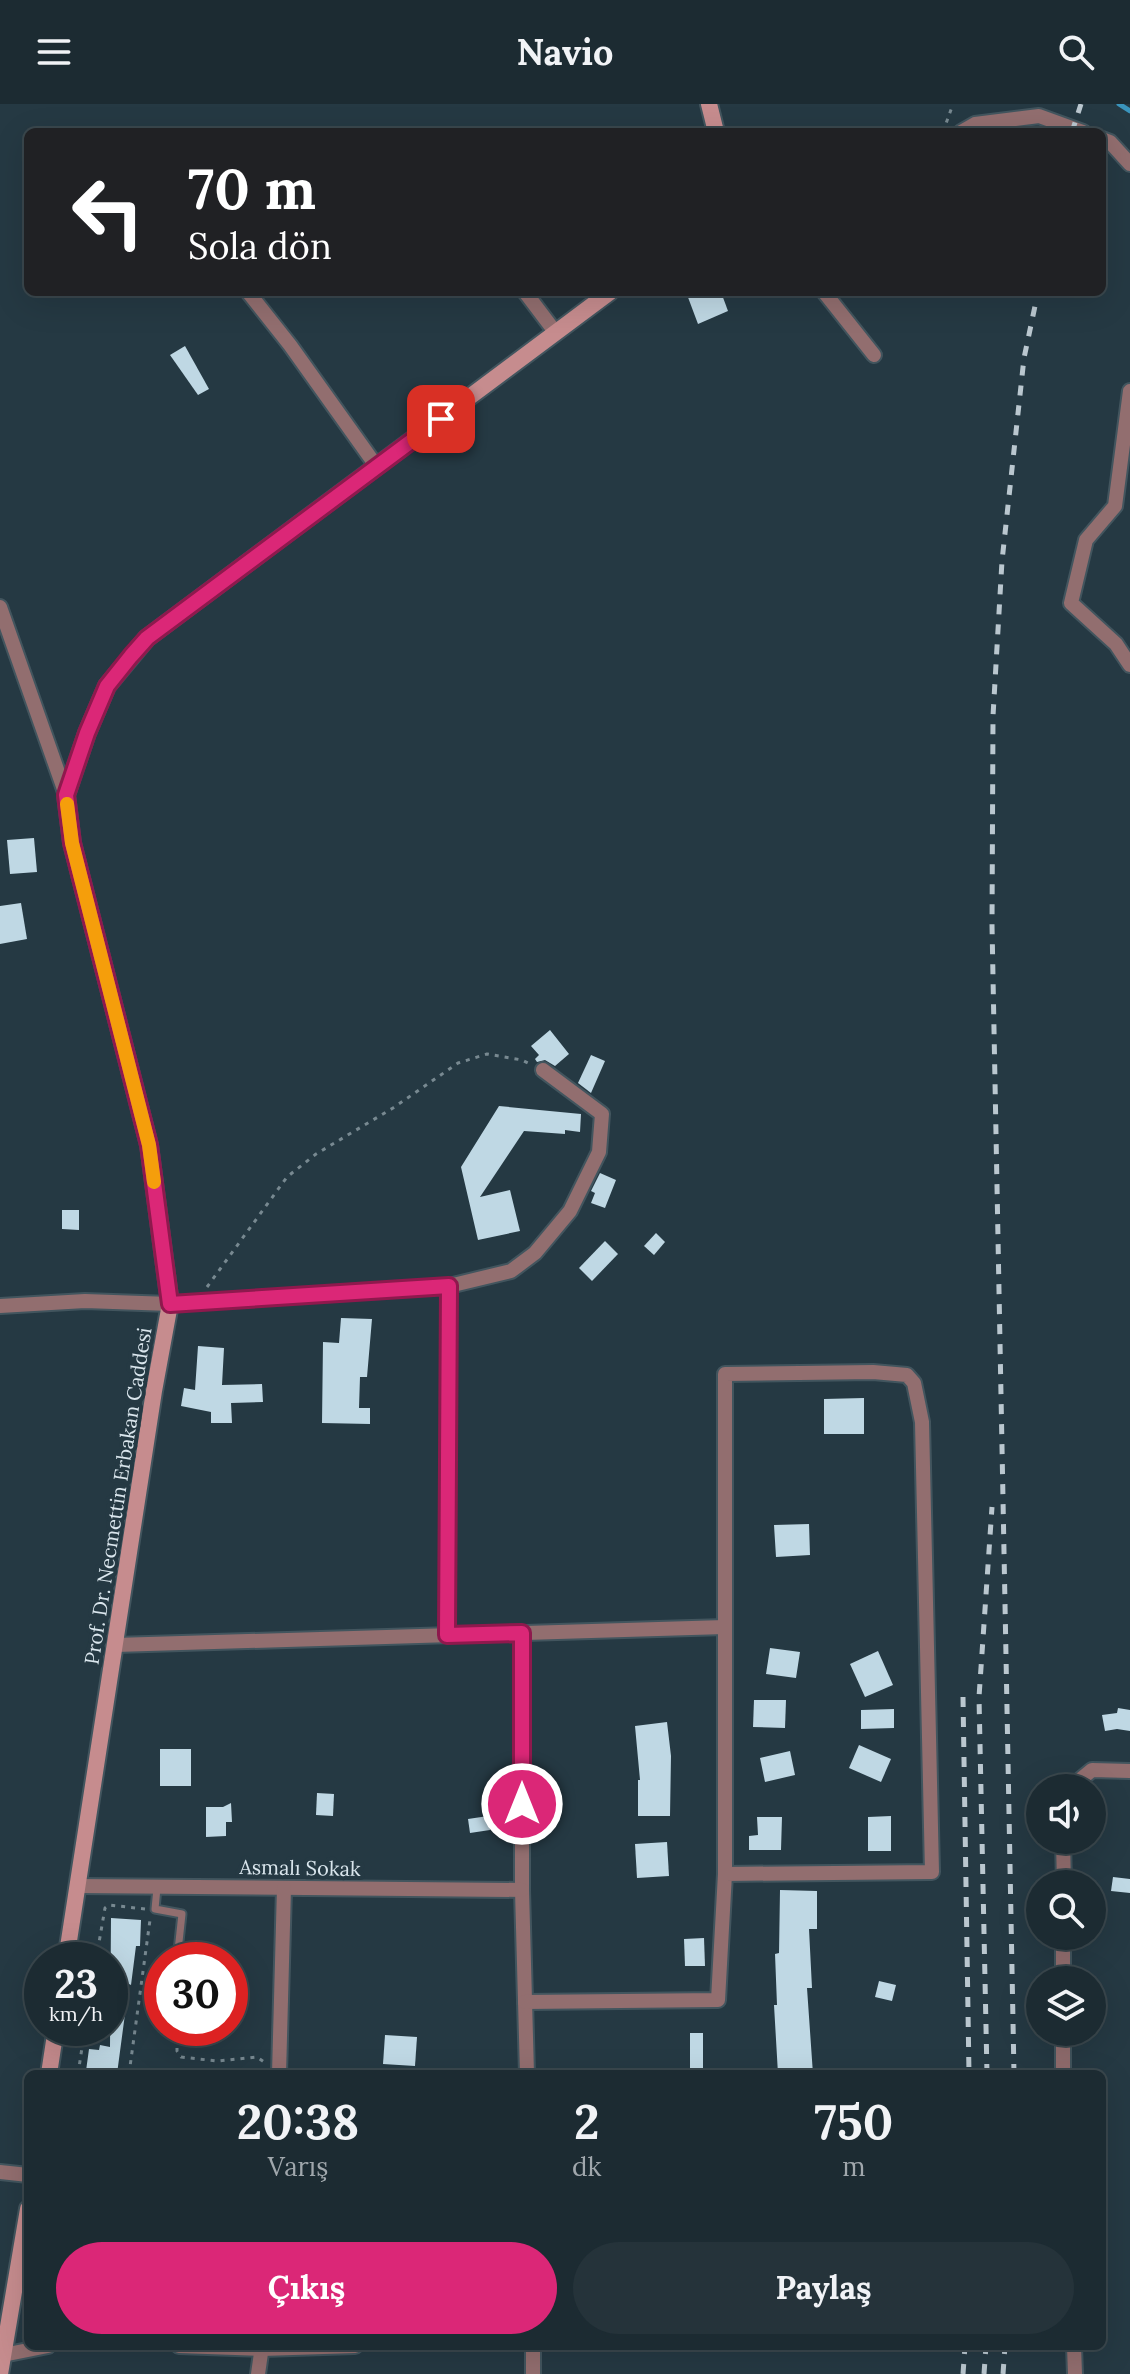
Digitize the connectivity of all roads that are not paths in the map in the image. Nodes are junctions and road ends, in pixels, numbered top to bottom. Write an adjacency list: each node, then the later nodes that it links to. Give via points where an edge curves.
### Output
1 (709, 104): 2 (street)
2 (715, 128)
3 (968, 128): 4 (street, via 1039,116)
4 (1072, 128)
5 (1106, 140): 6 (street)
6 (1130, 164)
7 (251, 296): 14 (street)
8 (528, 296): 11 (street)
9 (605, 296): 11 (street, Prof. Dr. Necmettin Erbakan Caddesi)
10 (827, 296): 12 (street)
11 (556, 333): 14 (street, Prof. Dr. Necmettin Erbakan Caddesi)
12 (874, 355)
13 (1130, 391): 16 (street, via 1115,506 1086,540 1071,603 1116,644)
14 (377, 467): 17 (street, Prof. Dr. Necmettin Erbakan Caddesi, via 147,638 107,686)
15 (0, 607): 17 (street)
16 (1130, 665)
17 (66, 795): 20 (street, Prof. Dr. Necmettin Erbakan Caddesi, via 72,843 149,1145)
18 (543, 1070): 19 (street, via 602,1114 599,1152 570,1211 535,1253 511,1271)
19 (449, 1286): 20 (street); 24 (street)
20 (170, 1304): 21 (street); 25 (street, Prof. Dr. Necmettin Erbakan Caddesi)
21 (0, 1306)
22 (725, 1627): 23 (street); 28 (street); 28 (street, via 725,1374 907,1375 914,1383 922,1422 932,1872)
23 (522, 1633): 24 (street); 32 (street)
24 (447, 1635): 25 (street)
25 (115, 1645): 29 (street, Prof. Dr. Necmettin Erbakan Caddesi)
26 (1130, 1771): 27 (street)
27 (1087, 1774)
28 (725, 1874): 35 (street, via 718,2000)
29 (77, 1886): 30 (street, Asmalı Sokak); 33 (street, Prof. Dr. Necmettin Erbakan Caddesi)
30 (157, 1886): 31 (street, Asmalı Sokak); 34 (lane, via 155,1909 182,1914)
31 (284, 1888): 32 (street, Asmalı Sokak); 39 (street)
32 (522, 1890): 35 (street)
33 (69, 1942)
34 (179, 1942)
35 (525, 2002): 40 (street)
36 (53, 2046): 38 (street)
37 (1063, 2046): 41 (street)
38 (50, 2070)
39 (272, 2070)
40 (527, 2070)
41 (1063, 2070)
42 (0, 2172): 43 (street)
43 (24, 2175)
44 (24, 2232): 49 (street)
45 (28, 2350): 49 (street)
46 (262, 2350): 51 (street)
47 (533, 2350): 52 (street)
48 (1074, 2350): 53 (street)
49 (3, 2355): 50 (street)
50 (0, 2374)
51 (258, 2374)
52 (533, 2374)
53 (1075, 2374)

